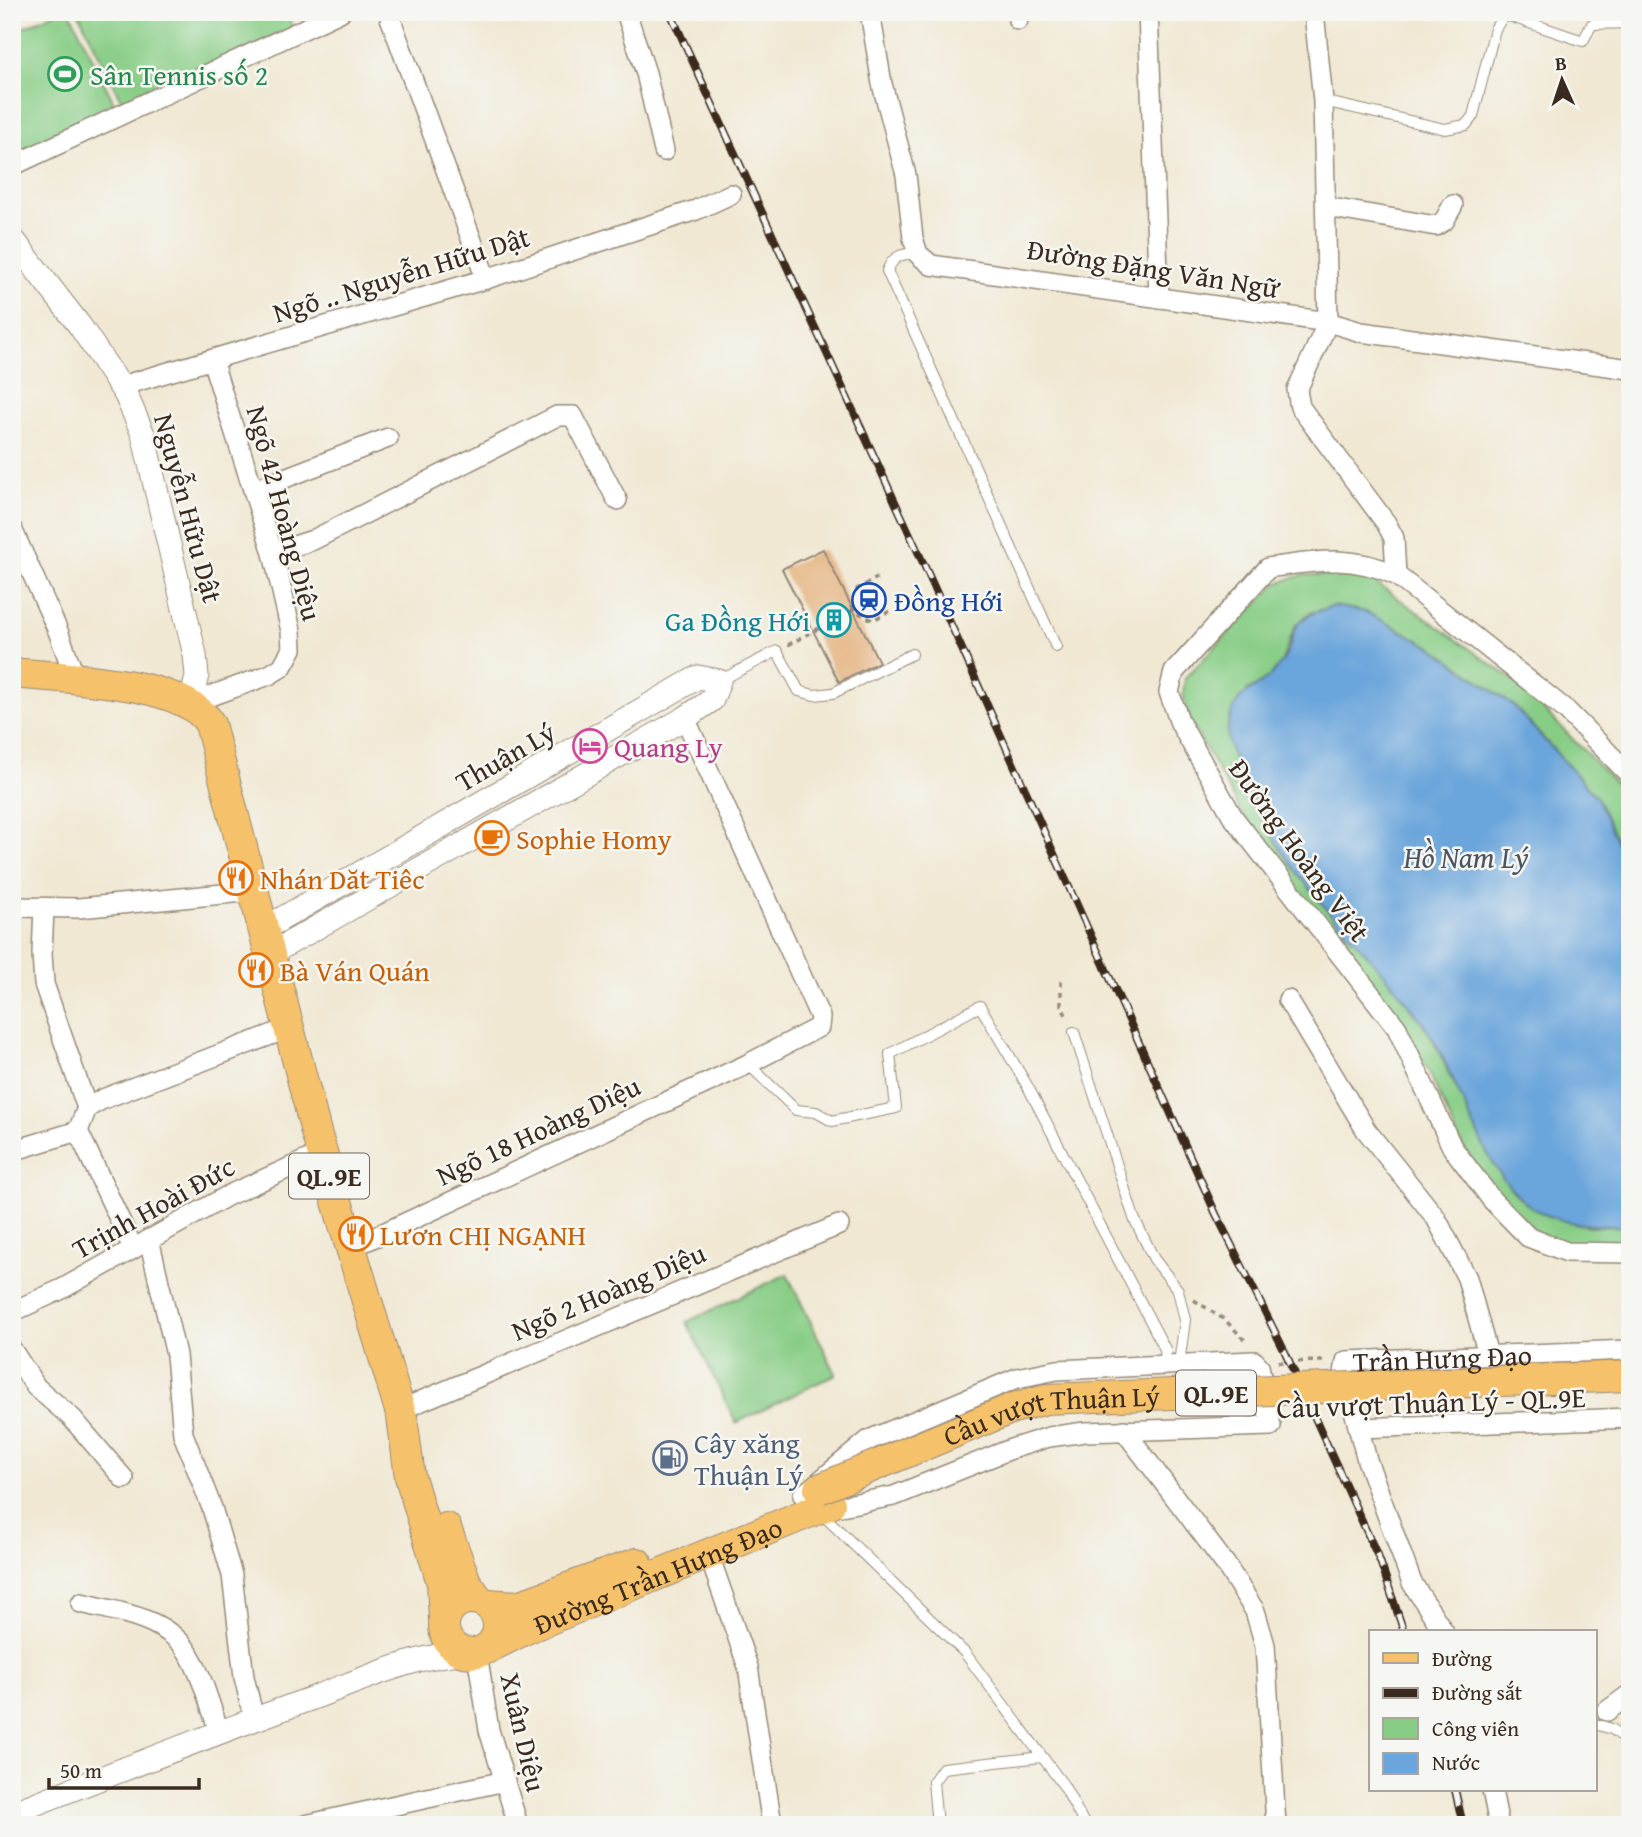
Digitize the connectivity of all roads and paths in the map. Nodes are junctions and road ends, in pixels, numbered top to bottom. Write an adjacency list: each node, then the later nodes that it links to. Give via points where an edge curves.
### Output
1 (340, 12): 10 (street)
2 (388, 12): 16 (street)
3 (626, 12): 9 (street)
4 (870, 12): 15 (street, via 882,84 906,175)
5 (1148, 12): 17 (street)
6 (1314, 12): 8 (street)
7 (1630, 23): 8 (lane, via 1592,24 1583,41 1509,16 1502,18 1495,29 1473,116 1458,129)
8 (1323, 101): 13 (street)
9 (664, 151)
10 (12, 166)
11 (731, 194): 16 (street, Ngõ .. Nguyễn Hữu Dật, via 696,210)
12 (1452, 205): 13 (street, via 1436,226)
13 (1326, 208): 18 (street)
14 (12, 238): 21 (street, Nguyễn Hữu Dật)
15 (918, 254): 17 (street, Đường Đặng Văn Ngữ, via 931,265); 31 (lane, via 897,256 887,271)
16 (486, 279): 19 (street, Ngõ .. Nguyễn Hữu Dật)
17 (1159, 298): 18 (street, Đường Đặng Văn Ngữ)
18 (1328, 322): 20 (street, Đường Đặng Văn Ngữ, via 1361,332); 27 (street, via 1297,390 1300,407 1386,523 1394,538)
19 (212, 360): 21 (street, Ngõ .. Nguyễn Hữu Dật); 23 (street, Ngõ 42 Hoàng Diệu)
20 (1630, 369)
21 (121, 386): 37 (street, Nguyễn Hữu Dật, via 143,434 189,628 197,676)
22 (388, 438): 23 (street)
23 (254, 490): 26 (street, Ngõ 42 Hoàng Diệu)
24 (617, 500): 26 (street, via 573,416 557,415 313,540)
25 (12, 529): 35 (street)
26 (273, 553): 37 (street, Ngõ 42 Hoàng Diệu, via 292,649 282,667 269,675)
27 (1396, 575): 39 (street, Đường Hoàng Việt, via 1566,710); 56 (street, Đường Hoàng Việt, via 1372,564 1333,559 1268,568 1174,672 1169,692 1233,817 1397,1028 1452,1147 1492,1200 1528,1237 1567,1252)
28 (877, 578): 29 (path, via 856,589)
29 (853, 610): 30 (path, via 873,620); 32 (path)
30 (892, 610)
31 (1056, 647)
32 (777, 651): 33 (lane, via 799,691 814,695 834,694); 36 (lane)
33 (912, 654)
34 (12, 673): 35 (main road)
35 (76, 680): 37 (main road, via 136,687)
36 (719, 681): 38 (street, Thuận Lý, via 712,701); 43 (street, Thuận Lý, via 698,677)
37 (191, 703): 40 (main road, QL.9E, via 210,724)
38 (685, 718): 43 (street, Thuận Lý); 48 (street, Ngõ 18 Hoàng Diệu, via 820,1017 819,1027)
39 (1630, 775)
40 (254, 891): 42 (street); 43 (main road, QL.9E)
41 (12, 907): 42 (street)
42 (44, 908): 49 (street, via 44,984)
43 (267, 942): 46 (main road, QL.9E)
44 (1061, 981): 47 (path, via 1061,1005)
45 (1288, 1000): 61 (street, via 1366,1130 1436,1218 1467,1279)
46 (289, 1028): 49 (street); 52 (main road, QL.9E)
47 (1074, 1032): 57 (lane, via 1133,1218 1154,1259)
48 (748, 1064): 55 (street, Ngõ 18 Hoàng Diệu); 64 (lane, via 796,1110 816,1112 832,1121 896,1108 891,1054 980,1006 1028,1087)
49 (87, 1108): 50 (street)
50 (78, 1131): 51 (street); 54 (street)
51 (12, 1151)
52 (322, 1153): 54 (street, Trịnh Hoài Đức, via 229,1195); 55 (main road, QL.9E)
53 (839, 1225): 67 (street, Ngõ 2 Hoàng Diệu)
54 (141, 1244): 58 (street, Trịnh Hoài Đức); 82 (street, via 176,1354 183,1434 232,1576)
55 (351, 1248): 67 (main road, QL.9E)
56 (1630, 1254)
57 (1178, 1290): 63 (path, via 1226,1320 1245,1338); 64 (lane, via 1185,1320)
58 (12, 1312)
59 (12, 1350): 71 (street, via 36,1387 72,1418)
60 (1630, 1350): 61 (street, Trần Hưng Đạo)
61 (1488, 1355): 62 (street, Trần Hưng Đạo)
62 (1346, 1361): 63 (path); 69 (street, Trần Hưng Đạo, via 1344,1373)
63 (1258, 1363): 64 (street); 70 (street, via 1271,1426)
64 (1173, 1364): 72 (street, via 1056,1370 1017,1378 869,1440)
65 (1630, 1376): 72 (main road, Cầu vượt Thuận Lý / QL.9E, bridge, via 1046,1399 1013,1408)
66 (1630, 1395): 72 (main road, Cầu vượt Thuận Lý - QL.9E / QL.9E, via 1044,1417)
67 (401, 1413): 74 (main road, QL.9E, via 428,1473 466,1582); 76 (main road, QL.9E, via 410,1477 442,1583)
68 (1630, 1418): 69 (street)
69 (1359, 1427): 77 (street, Trần Hưng Đạo, via 1412,1583)
70 (1124, 1430): 72 (street, via 1049,1437 894,1496); 95 (street, via 1255,1611 1265,1645)
71 (124, 1479)
72 (817, 1499): 73 (main road, Đường Trần Hưng Đạo / QL.9E); 74 (main road, QL.9E, via 528,1603 508,1608); 85 (lane, via 965,1653)
73 (709, 1555): 78 (main road, Đường Trần Hưng Đạo / QL.9E); 92 (street, via 748,1667)
74 (483, 1602): 76 (main road, via 462,1600); 78 (main road, via 493,1610 497,1635)
75 (81, 1604): 83 (street, via 129,1614 181,1642)
76 (444, 1623): 78 (main road, via 451,1645); 79 (street, via 428,1648)
77 (1443, 1630)
78 (477, 1652): 79 (street, via 432,1657); 86 (street, Xuân Diệu, via 489,1730)
79 (388, 1671): 82 (street)
80 (1630, 1693): 81 (street)
81 (1601, 1718): 84 (lane)
82 (254, 1719): 83 (street)
83 (219, 1731): 88 (street)
84 (1630, 1742)
85 (1042, 1757): 93 (lane, via 943,1768 933,1782); 94 (lane)
86 (505, 1781): 90 (street); 91 (street, Xuân Diệu)
87 (1492, 1792): 96 (street)
88 (13, 1813): 89 (street)
89 (14, 1825)
90 (305, 1825)
91 (518, 1825)
92 (772, 1825)
93 (937, 1825)
94 (1085, 1825)
95 (1276, 1825)
96 (1499, 1825)

